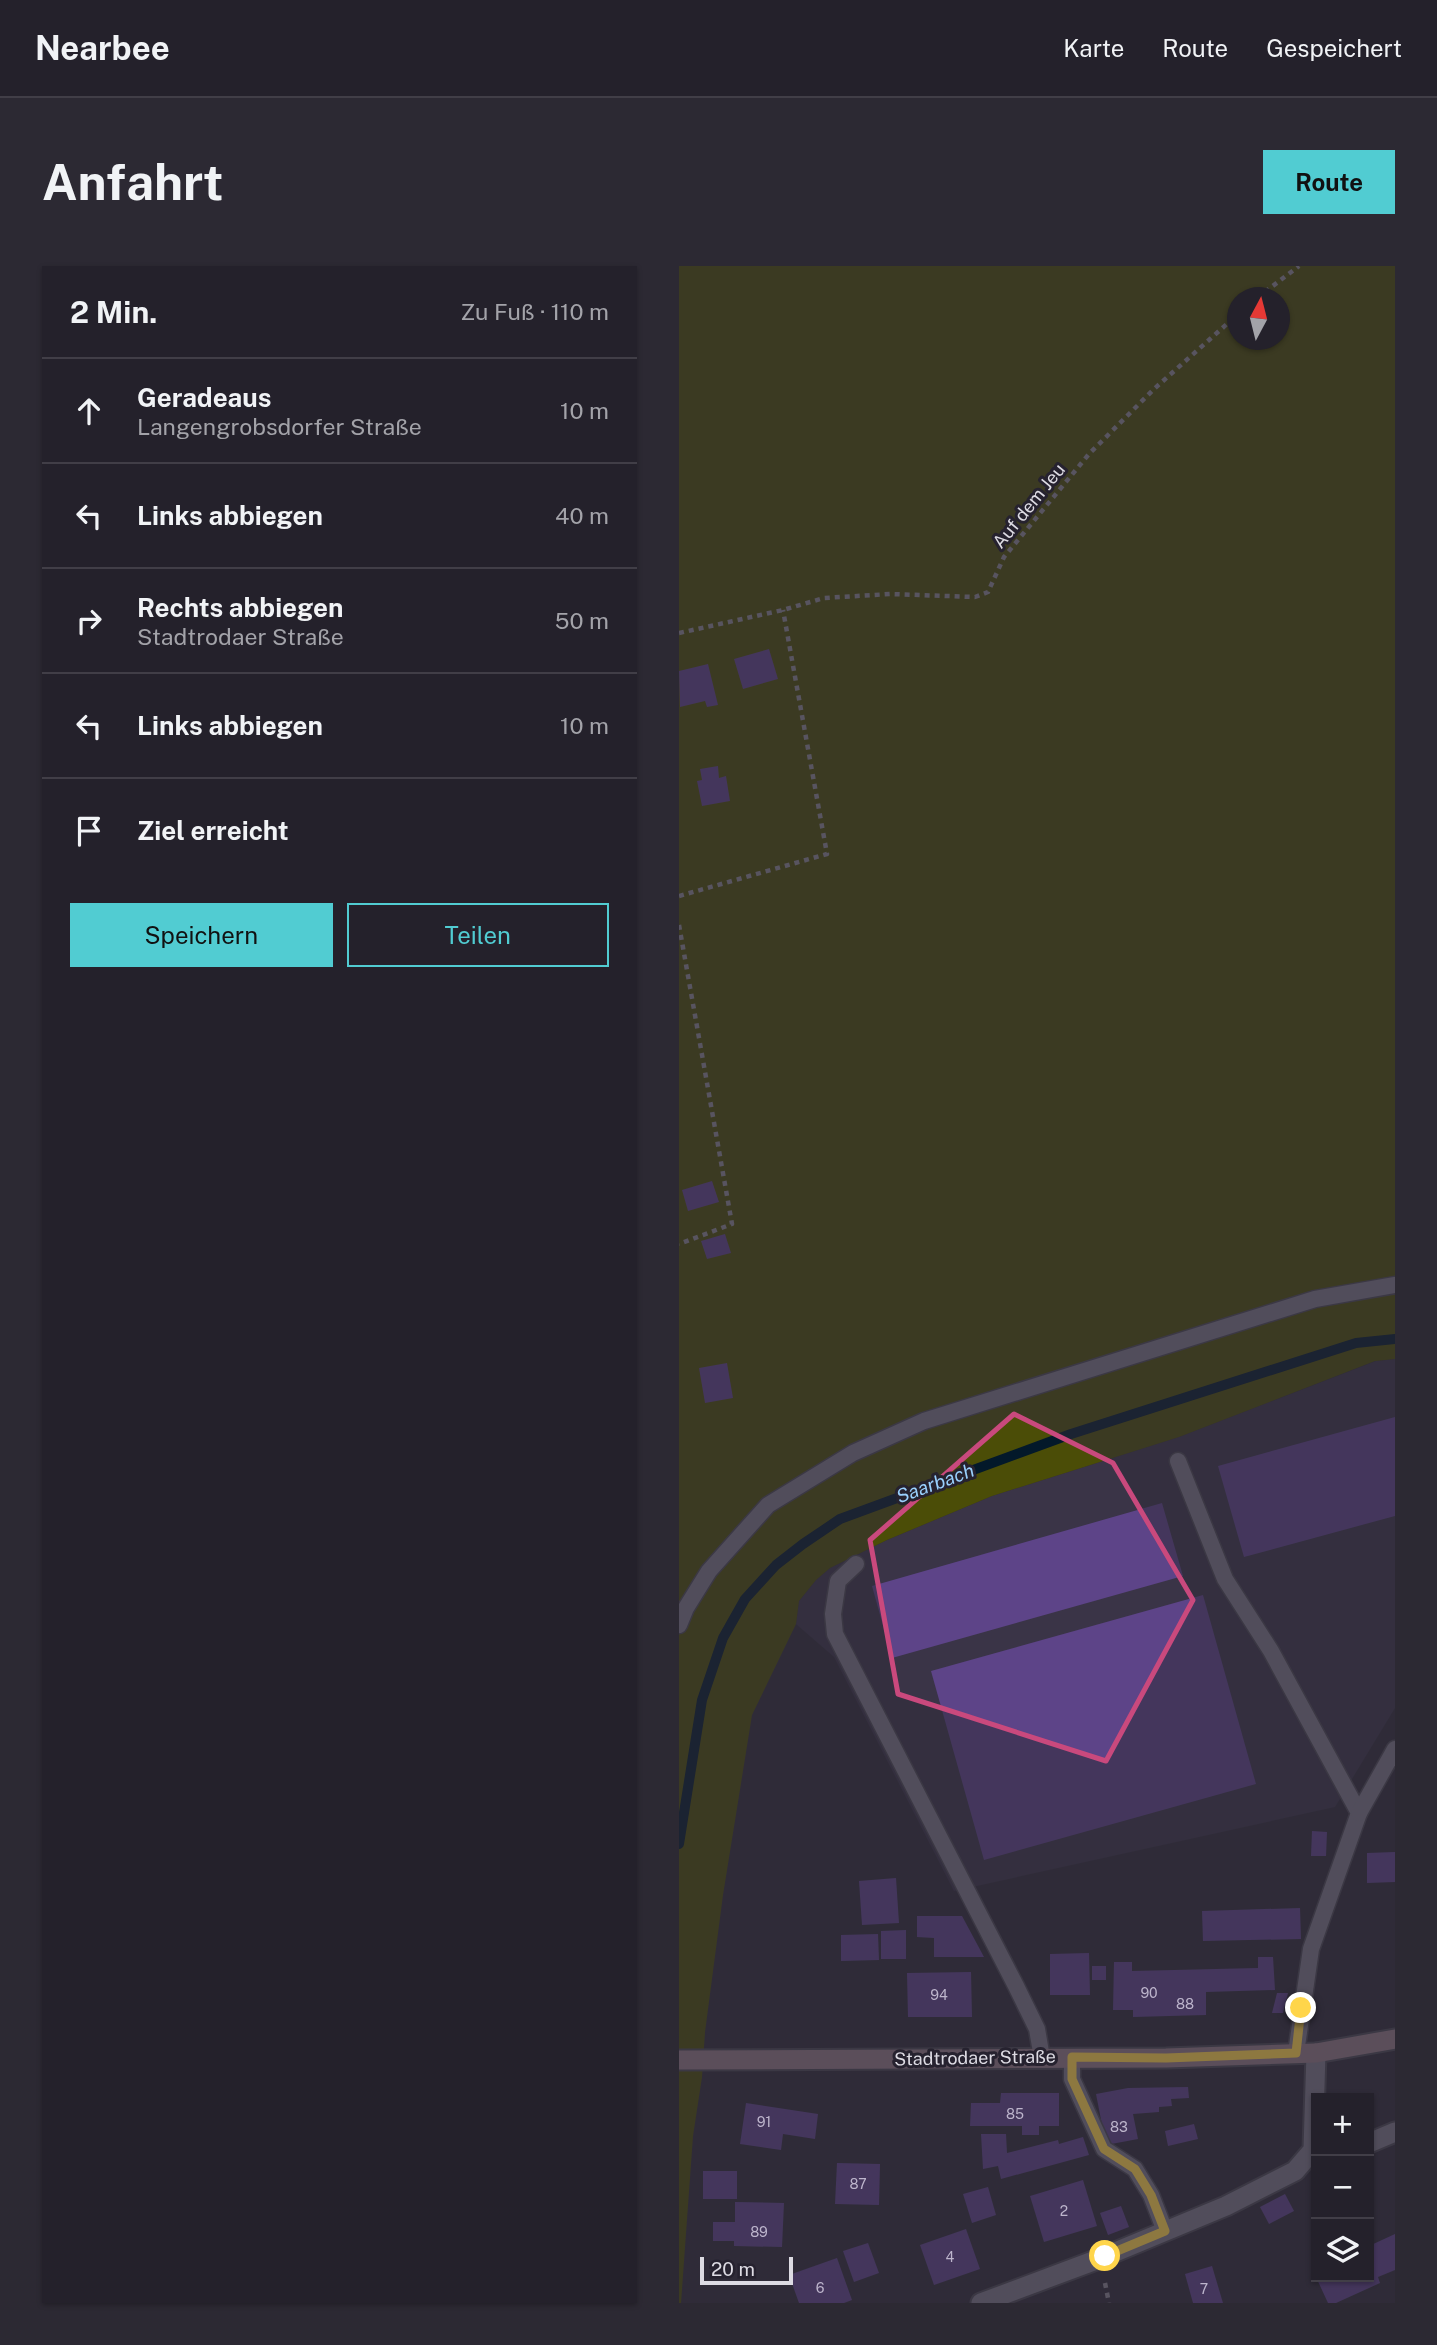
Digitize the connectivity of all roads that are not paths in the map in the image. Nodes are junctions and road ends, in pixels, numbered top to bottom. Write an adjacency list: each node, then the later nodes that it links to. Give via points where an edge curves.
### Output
1 (1395, 1285): 4 (lane, via 1315,1299 924,1421 853,1453 768,1505 709,1571)
2 (1178, 1461): 6 (lane, via 1225,1579 1271,1651)
3 (856, 1564): 10 (lane, via 838,1581 835,1634 1027,2008)
4 (679, 1625)
5 (1395, 1749): 6 (lane)
6 (1359, 1813): 8 (lane, via 1311,1949)
7 (1395, 2039): 9 (main road, Stadtrodaer Straße)
8 (1296, 2053): 9 (main road, Stadtrodaer Straße); 11 (main road, Stadtrodaer Straße)
9 (1316, 2053): 13 (street)
10 (1042, 2057): 11 (main road, Stadtrodaer Straße); 12 (main road, Stadtrodaer Straße)
11 (1072, 2057): 17 (lane, via 1072,2079 1104,2149 1135,2169)
12 (684, 2060)
13 (1316, 2093)
14 (1395, 2132): 15 (street)
15 (1374, 2141)
16 (1311, 2154): 17 (street, via 1295,2171)
17 (1165, 2231): 18 (street)
18 (981, 2303)

